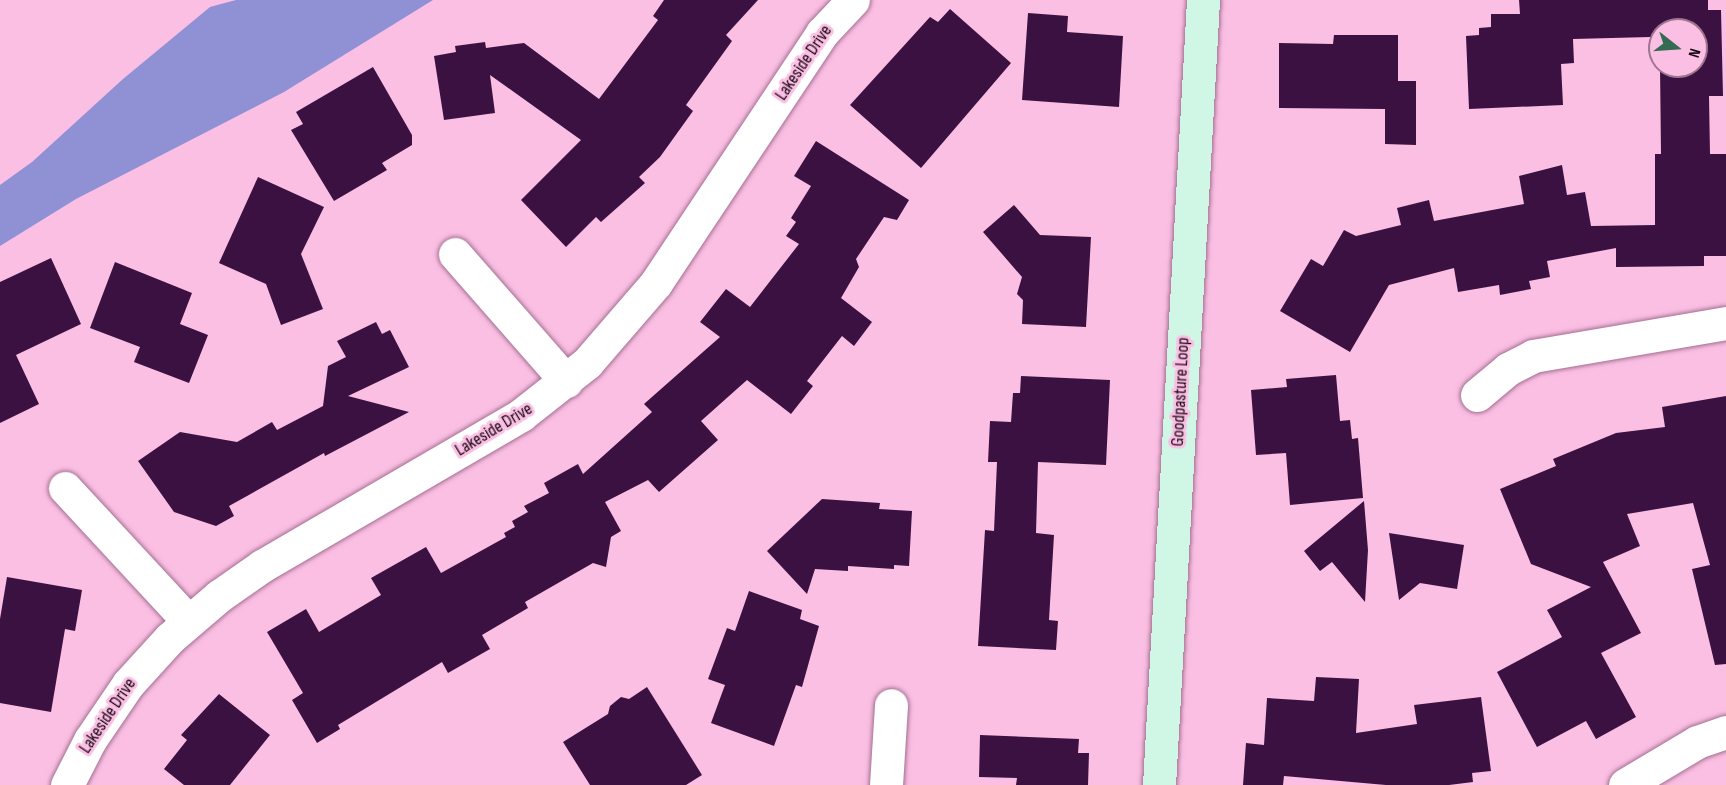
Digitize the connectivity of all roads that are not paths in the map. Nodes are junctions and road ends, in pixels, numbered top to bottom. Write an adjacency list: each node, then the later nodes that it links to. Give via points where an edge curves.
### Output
1 (853, 0): 5 (street, Lakeside Drive, via 822,33 656,283 611,339)
2 (1203, 0): 13 (street, Goodpasture Loop)
3 (455, 254): 5 (street)
4 (1726, 323): 6 (street, via 1533,356 1508,369)
5 (566, 381): 8 (street, Lakeside Drive, via 520,415 262,566)
6 (1477, 395)
7 (65, 488): 8 (street)
8 (188, 621): 11 (street, Lakeside Drive, via 128,684 90,740)
9 (891, 705): 12 (street)
10 (1726, 732): 14 (street, via 1697,742)
11 (67, 785)
12 (886, 785)
13 (1159, 785)
14 (1625, 785)

